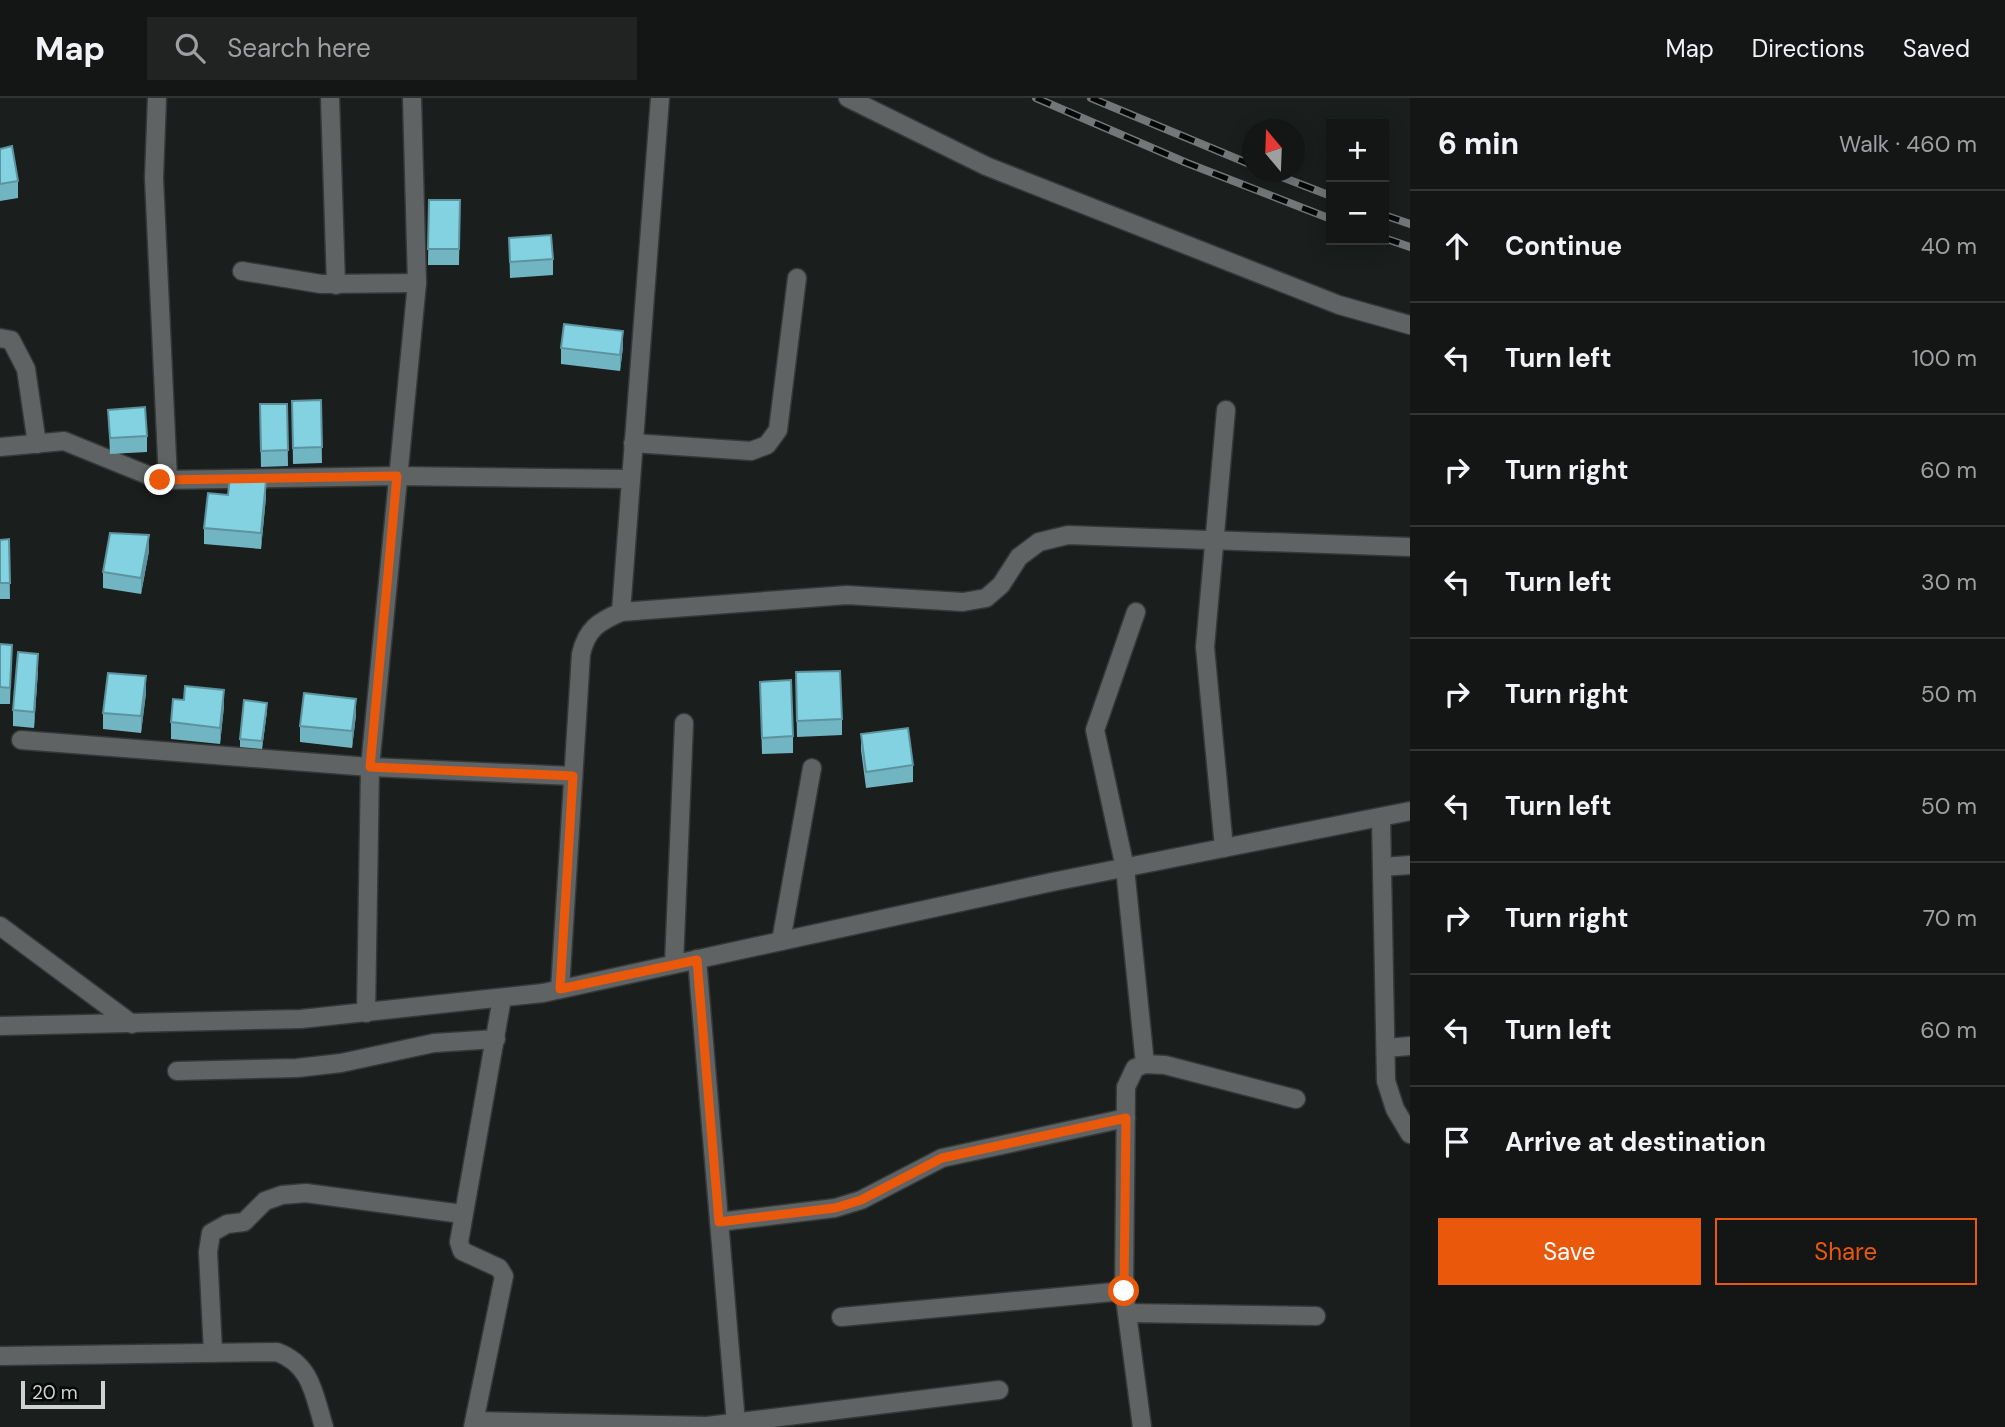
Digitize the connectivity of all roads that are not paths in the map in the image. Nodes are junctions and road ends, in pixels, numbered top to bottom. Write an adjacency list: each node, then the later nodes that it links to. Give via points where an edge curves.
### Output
1 (157, 98): 18 (street, via 154,178)
2 (330, 98): 9 (street)
3 (412, 98): 8 (street)
4 (660, 98): 13 (street)
5 (848, 98): 10 (street, via 986,166 1339,305)
6 (242, 271): 9 (street)
7 (797, 278): 13 (street, via 778,430 767,445 751,451)
8 (417, 283): 9 (street); 16 (street)
9 (336, 285)
10 (1410, 325)
11 (0, 338): 14 (street, via 11,340 26,369)
12 (1226, 410): 19 (street)
13 (634, 443): 17 (street)
14 (37, 444): 15 (street); 18 (street, via 64,441 144,476)
15 (0, 447)
16 (397, 476): 17 (street); 18 (street); 25 (street)
17 (631, 479): 21 (street)
18 (168, 480)
19 (1215, 540): 20 (street); 21 (street, via 1069,535 1039,542 1019,557 1001,585 986,598 963,602 847,595); 30 (street, via 1205,646)
20 (1410, 547)
21 (621, 612): 27 (street, via 598,622 585,637)
22 (1136, 612): 33 (street, via 1095,730)
23 (684, 723): 37 (street)
24 (21, 740): 25 (street)
25 (370, 767): 27 (street); 40 (street)
26 (812, 768): 35 (street)
27 (573, 776): 38 (street)
28 (1410, 811): 29 (street)
29 (1381, 817): 30 (street); 32 (street)
30 (1224, 848): 33 (street)
31 (1410, 865): 32 (street)
32 (1382, 867): 45 (street)
33 (1125, 868): 35 (street); 46 (street)
34 (0, 926): 41 (street)
35 (782, 941): 36 (street)
36 (697, 960): 37 (street); 52 (street)
37 (674, 964): 38 (street)
38 (560, 989): 39 (street)
39 (502, 998): 40 (street); 43 (street)
40 (366, 1013): 41 (street)
41 (132, 1024): 42 (street)
42 (0, 1026)
43 (496, 1039): 47 (street, via 434,1043 298,1068); 51 (street)
44 (1410, 1046): 45 (street)
45 (1386, 1048): 50 (street, via 1386,1081)
46 (1145, 1064): 48 (street, via 1165,1065); 49 (street, via 1135,1068 1126,1087)
47 (177, 1071)
48 (1296, 1099)
49 (1126, 1118): 52 (street, via 942,1158 861,1200 835,1208); 53 (street)
50 (1410, 1134)
51 (462, 1214): 57 (street, via 306,1193 265,1201 244,1222 211,1233); 61 (street, via 462,1251 499,1268 504,1276)
52 (719, 1222): 60 (street)
53 (1124, 1291): 54 (street); 56 (street)
54 (1128, 1313): 55 (street); 64 (street)
55 (1316, 1316)
56 (841, 1317)
57 (213, 1352): 58 (street); 62 (street, via 277,1352 296,1359 309,1378)
58 (0, 1357)
59 (999, 1390): 60 (street)
60 (736, 1423): 63 (street)
61 (474, 1424): 63 (street)
62 (324, 1427)
63 (707, 1427)
64 (1142, 1427)

